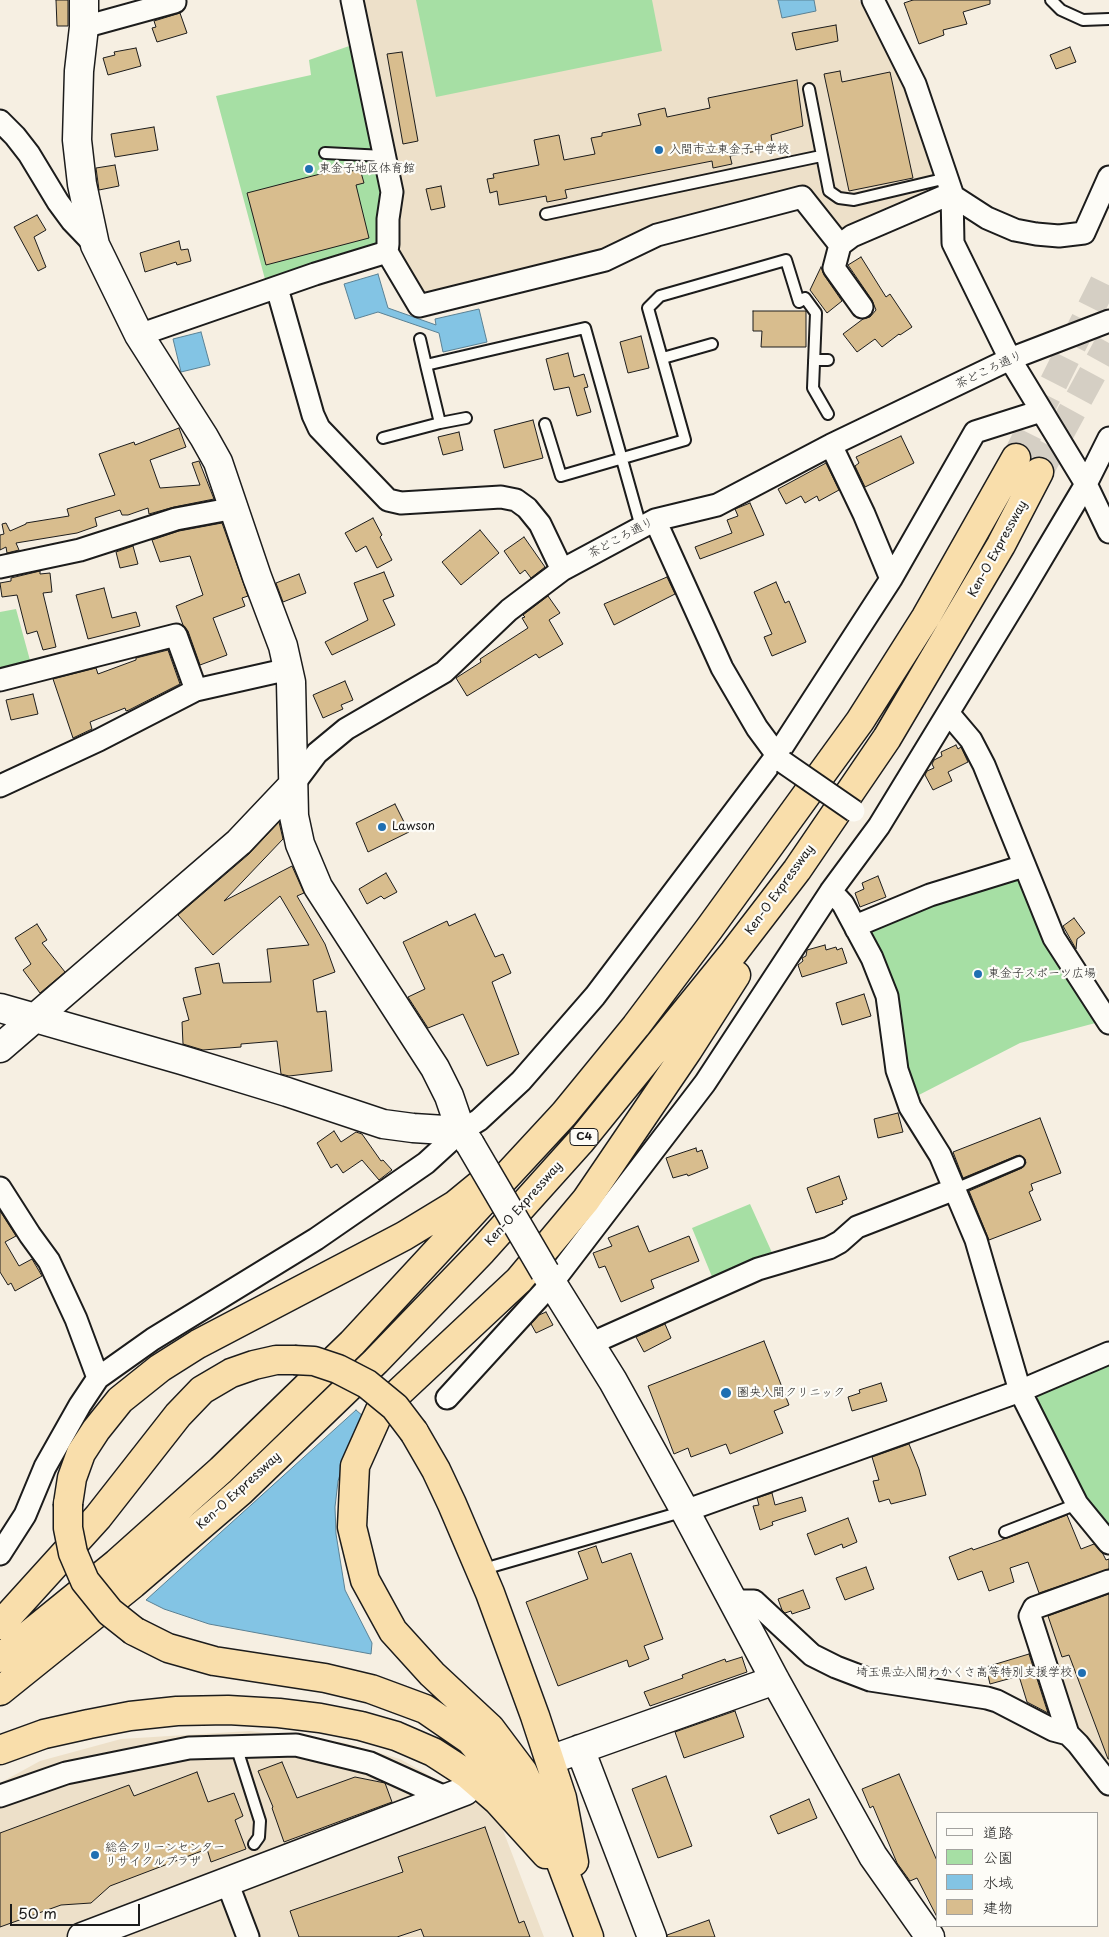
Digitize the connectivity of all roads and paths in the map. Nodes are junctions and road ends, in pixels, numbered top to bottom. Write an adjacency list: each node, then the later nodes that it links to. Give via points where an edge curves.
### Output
1 (84, 0): 7 (street)
2 (352, 0): 11 (street)
3 (872, 0): 14 (street, via 915,84)
4 (1051, 0): 6 (lane, via 1061,10 1083,20)
5 (175, 2): 7 (street)
6 (1109, 19)
7 (84, 27): 16 (street, via 77,140 82,184)
8 (809, 89): 12 (lane)
9 (0, 121): 16 (street, via 29,154 72,221)
10 (325, 153): 11 (lane)
11 (384, 156): 18 (street, via 392,192)
12 (821, 156): 14 (lane, via 829,191 839,198 854,200); 15 (lane)
13 (1109, 176): 14 (street, via 1084,233 1059,236 1015,230 987,218)
14 (951, 189): 17 (street, via 852,236); 28 (street, via 953,244)
15 (546, 214)
16 (96, 245): 22 (street)
17 (840, 245): 18 (street, via 802,197 657,234 605,260 419,306); 20 (street, via 834,268)
18 (387, 252): 19 (street)
19 (277, 288): 22 (street); 46 (street, via 319,428 388,500 401,503 500,497 516,500 528,508 540,524)
20 (862, 307)
21 (1109, 322): 28 (street, 茶どころ通り)
22 (139, 335): 42 (street, via 218,462)
23 (420, 339): 29 (lane)
24 (712, 344): 25 (lane)
25 (662, 358): 26 (lane, via 648,308 660,296 790,259 799,302 805,298 816,313); 38 (lane, via 686,440)
26 (814, 360): 27 (lane); 31 (lane, via 813,388)
27 (828, 360)
28 (1010, 360): 30 (street); 37 (street, 茶どころ通り)
29 (426, 365): 33 (lane); 38 (lane, via 585,328)
30 (1041, 411): 41 (street); 47 (street, via 975,432)
31 (828, 414)
32 (466, 418): 33 (lane)
33 (440, 423): 35 (lane)
34 (545, 424): 38 (lane, via 561,476)
35 (383, 438)
36 (1109, 438): 41 (street)
37 (831, 445): 43 (street, 茶どころ通り, via 717,504); 47 (street)
38 (622, 458): 43 (lane)
39 (1016, 458): 64 (highway, C4, via 926,617 860,721 659,996)
40 (1040, 472): 52 (highway, Ken-O Expressway / C4, via 1001,545)
41 (1086, 484): 44 (street); 51 (street)
42 (235, 508): 45 (street, via 176,519 80,550); 48 (street)
43 (648, 523): 46 (street, 茶どころ通り); 53 (street, via 722,668)
44 (1109, 532)
45 (0, 567)
46 (562, 570): 54 (street, 茶どころ通り, via 508,610 444,672 338,735 317,753)
47 (891, 579): 53 (street)
48 (289, 669): 50 (street); 54 (street, via 294,738)
49 (0, 680): 50 (street, via 176,635)
50 (196, 690): 55 (street)
51 (948, 714): 56 (street); 57 (street, via 971,740 984,765)
52 (887, 738): 86 (highway, Ken-O Expressway / C4, via 797,870 734,952 580,1142 482,1252 376,1361 240,1492); 96 (highway, via 688,1050 586,1200 519,1280 380,1410 355,1466 352,1527 365,1580 393,1631 432,1674 490,1728 523,1772 546,1823)
53 (780, 759): 56 (street, bridge); 65 (street, via 596,996 521,1081 479,1120)
54 (293, 785): 61 (street, via 239,842); 65 (street, via 294,816 300,844 318,887 435,1068)
55 (0, 786)
56 (879, 826): 58 (street)
57 (1024, 866): 59 (street, via 930,895); 62 (street, via 1054,938)
58 (831, 890): 59 (street); 69 (street, via 705,1083)
59 (856, 928): 68 (street, via 887,996 897,1070 910,1107 940,1155)
60 (0, 1008): 61 (street)
61 (34, 1018): 63 (street); 65 (street, via 288,1092 383,1124)
62 (1109, 1023)
63 (0, 1048)
64 (564, 1114): 84 (highway, C4, via 352,1343 221,1470 117,1564); 94 (highway, bridge, via 455,1205 404,1236 198,1344 160,1368 120,1400 96,1430 81,1453 72,1478 68,1504 73,1552 85,1581 110,1612 134,1631 168,1648 214,1661 325,1678 371,1689 425,1709 470,1740 520,1798)
65 (466, 1138): 69 (street, bridge); 72 (street, via 316,1239 153,1339)
66 (1019, 1162): 68 (lane)
67 (0, 1188): 72 (street, via 48,1261 76,1319)
68 (955, 1189): 70 (street, via 857,1227 829,1248 758,1269); 73 (street, via 976,1240)
69 (548, 1277): 70 (street); 74 (street)
70 (590, 1344): 76 (street)
71 (1109, 1353): 73 (street)
72 (98, 1378): 79 (street, via 45,1467 25,1515)
73 (1020, 1391): 75 (street); 76 (street)
74 (447, 1398)
75 (1077, 1504): 77 (lane); 78 (street)
76 (686, 1511): 80 (lane); 82 (street)
77 (1005, 1532)
78 (1109, 1543)
79 (0, 1554)
80 (494, 1566)
81 (1109, 1581): 87 (street, via 1034,1608 1030,1616)
82 (732, 1601): 85 (street); 87 (street, via 754,1602 812,1655 836,1667 870,1680 987,1698)
83 (0, 1625): 96 (highway, bridge, via 98,1517 178,1415 202,1390 231,1373 276,1360 314,1361 367,1384 395,1408 414,1432 436,1470 490,1593 536,1716 562,1798)
84 (0, 1658)
85 (775, 1680): 99 (street, via 571,1753); 100 (street, via 873,1856)
86 (0, 1692)
87 (1068, 1734): 90 (street)
88 (236, 1746): 91 (street, via 296,1745 370,1763); 92 (street, via 190,1748 66,1773); 93 (lane, via 260,1821 259,1837)
89 (0, 1750): 94 (highway, via 44,1734 89,1724 178,1711 236,1710 320,1718 396,1736 433,1752 498,1801)
90 (1109, 1784)
91 (456, 1795): 95 (street)
92 (0, 1796)
93 (254, 1844)
94 (546, 1854): 96 (highway)
95 (227, 1882): 97 (street); 98 (street)
96 (585, 1936)
97 (82, 1937)
98 (248, 1937)
99 (652, 1937)
100 (930, 1937)

